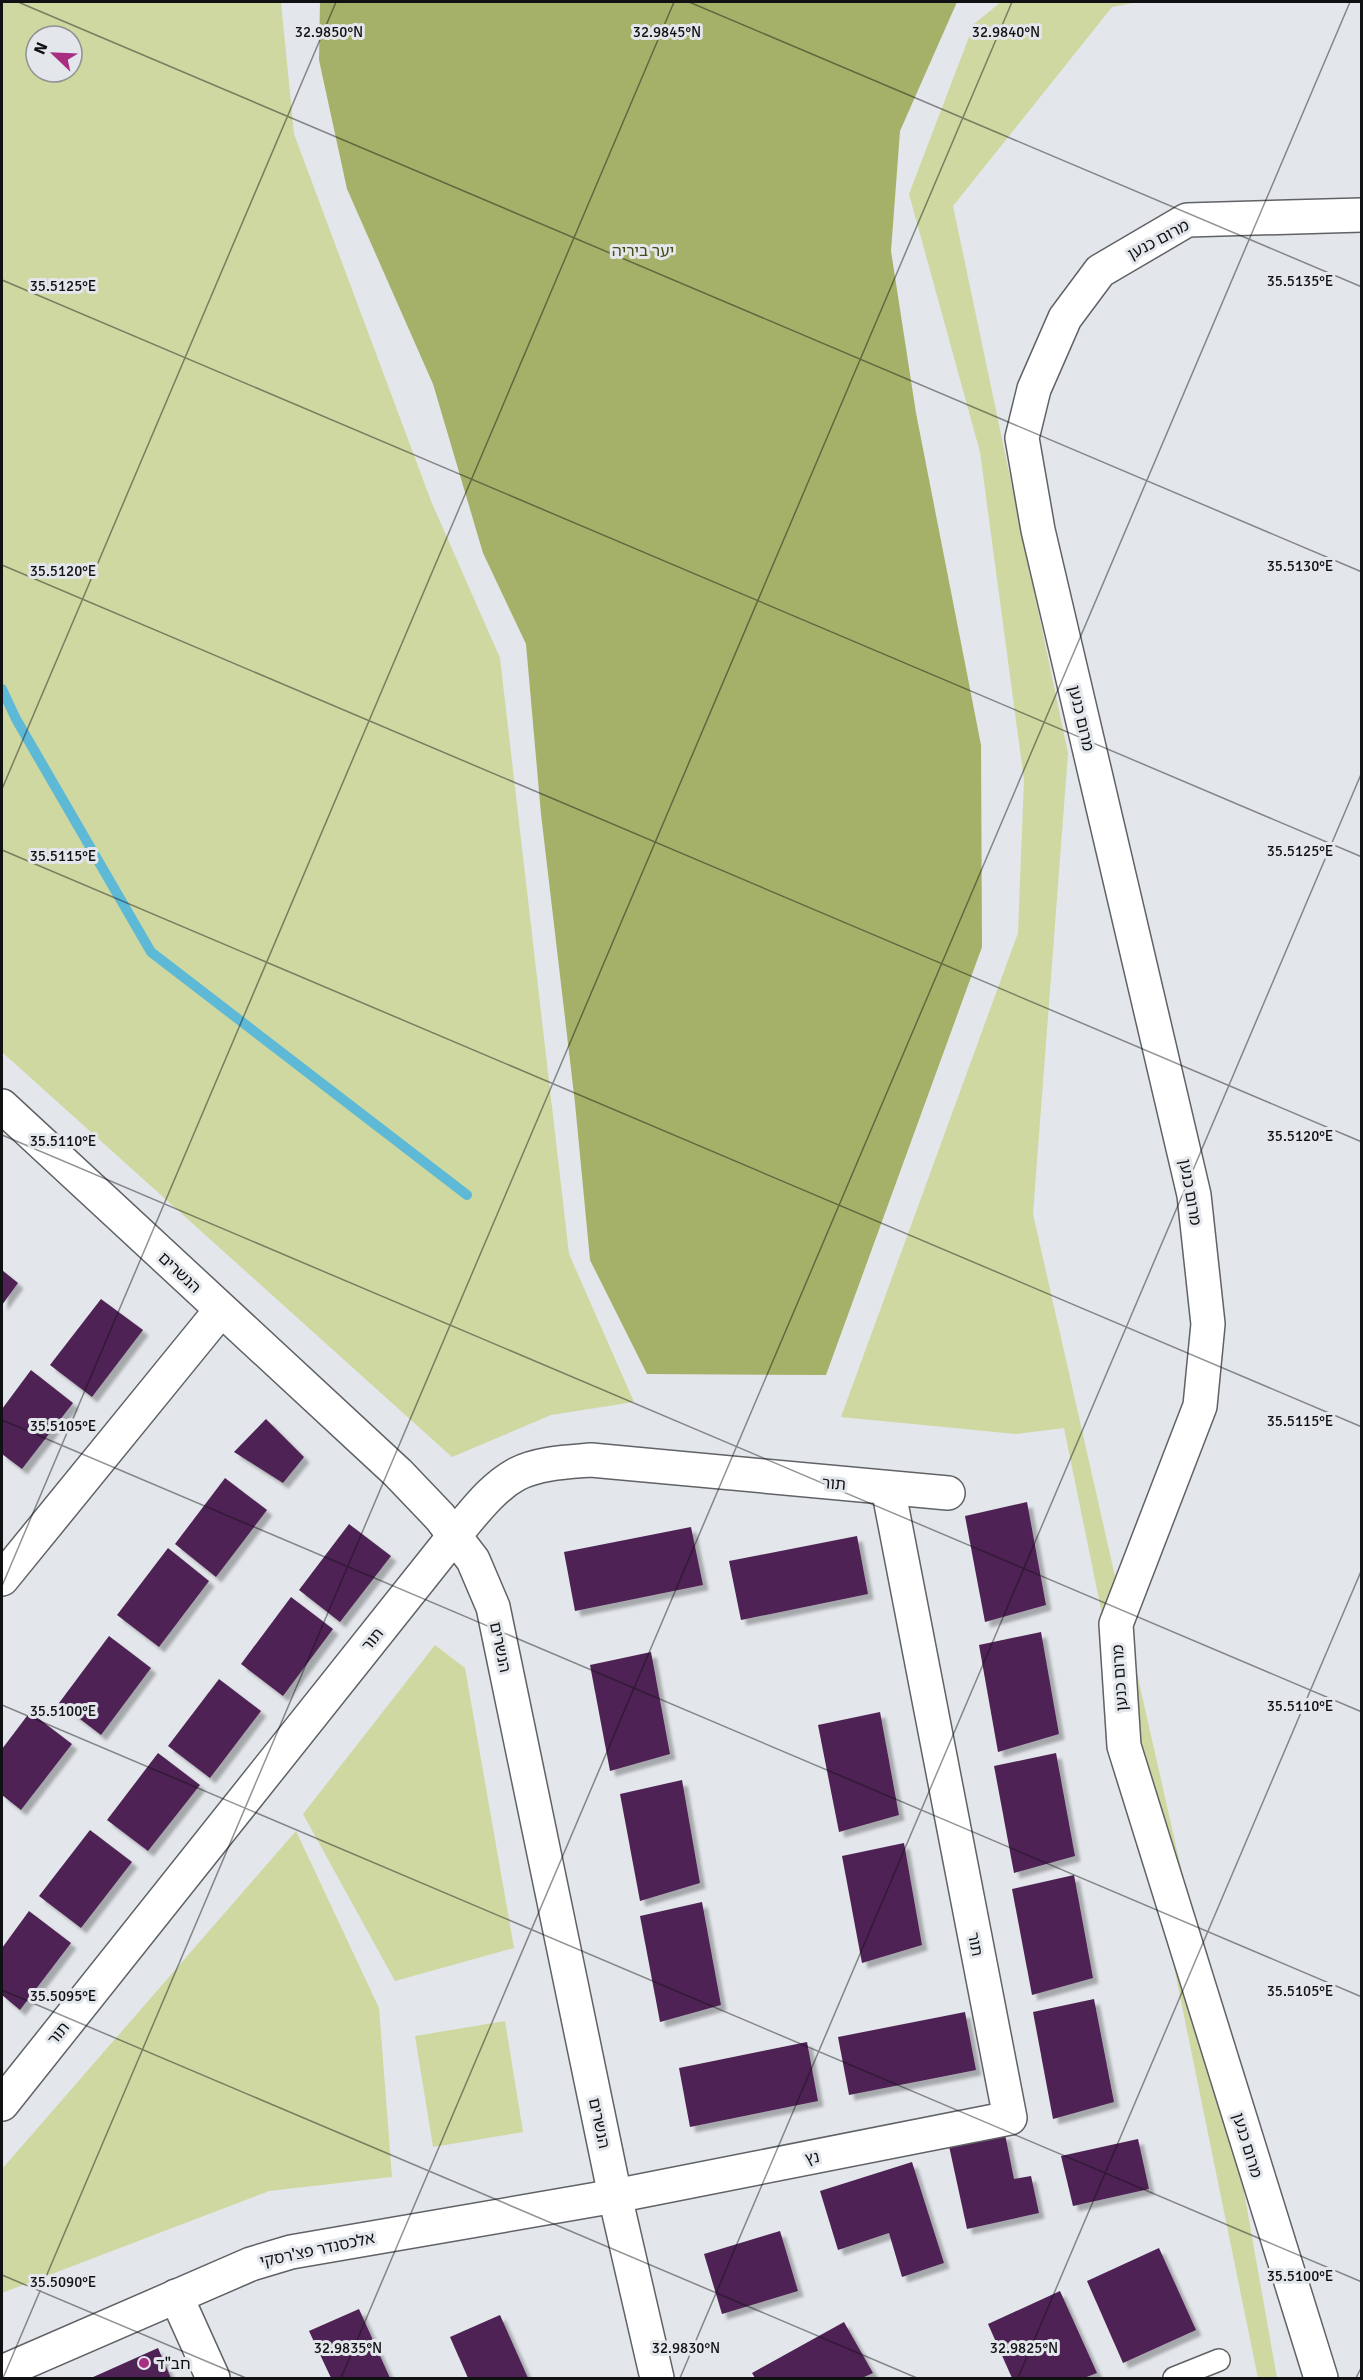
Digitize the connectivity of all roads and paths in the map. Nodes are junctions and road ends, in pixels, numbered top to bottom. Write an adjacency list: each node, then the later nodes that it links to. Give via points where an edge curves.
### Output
1 (1362, 215): 17 (street, מרום כנען, via 1187,220 1100,270 1065,318 1034,389 1022,438 1038,530 1194,1195 1208,1324 1200,1406 1116,1624 1124,1746)
2 (2, 1106): 3 (street, הנשרים)
3 (221, 1310): 6 (street, הנשרים, via 398,1473); 7 (street)
4 (888, 1488): 5 (street, תור); 6 (street, תור, via 591,1460 551,1464 518,1474 491,1494); 9 (street, תור)
5 (948, 1493)
6 (454, 1536): 8 (street, תור); 10 (street, הנשרים, via 473,1560 493,1607)
7 (2, 1579)
8 (2, 2104)
9 (1010, 2118): 10 (street, נץ)
10 (615, 2196): 11 (street, אלכסנדר פצ'רסקי, via 291,2252 251,2264); 15 (street, הנשרים)
11 (176, 2296): 13 (street, אלכסנדר פצ'רסקי); 14 (street)
12 (1219, 2360): 16 (lane)
13 (2, 2372)
14 (213, 2379)
15 (657, 2379)
16 (1174, 2379)
17 (1321, 2379)

